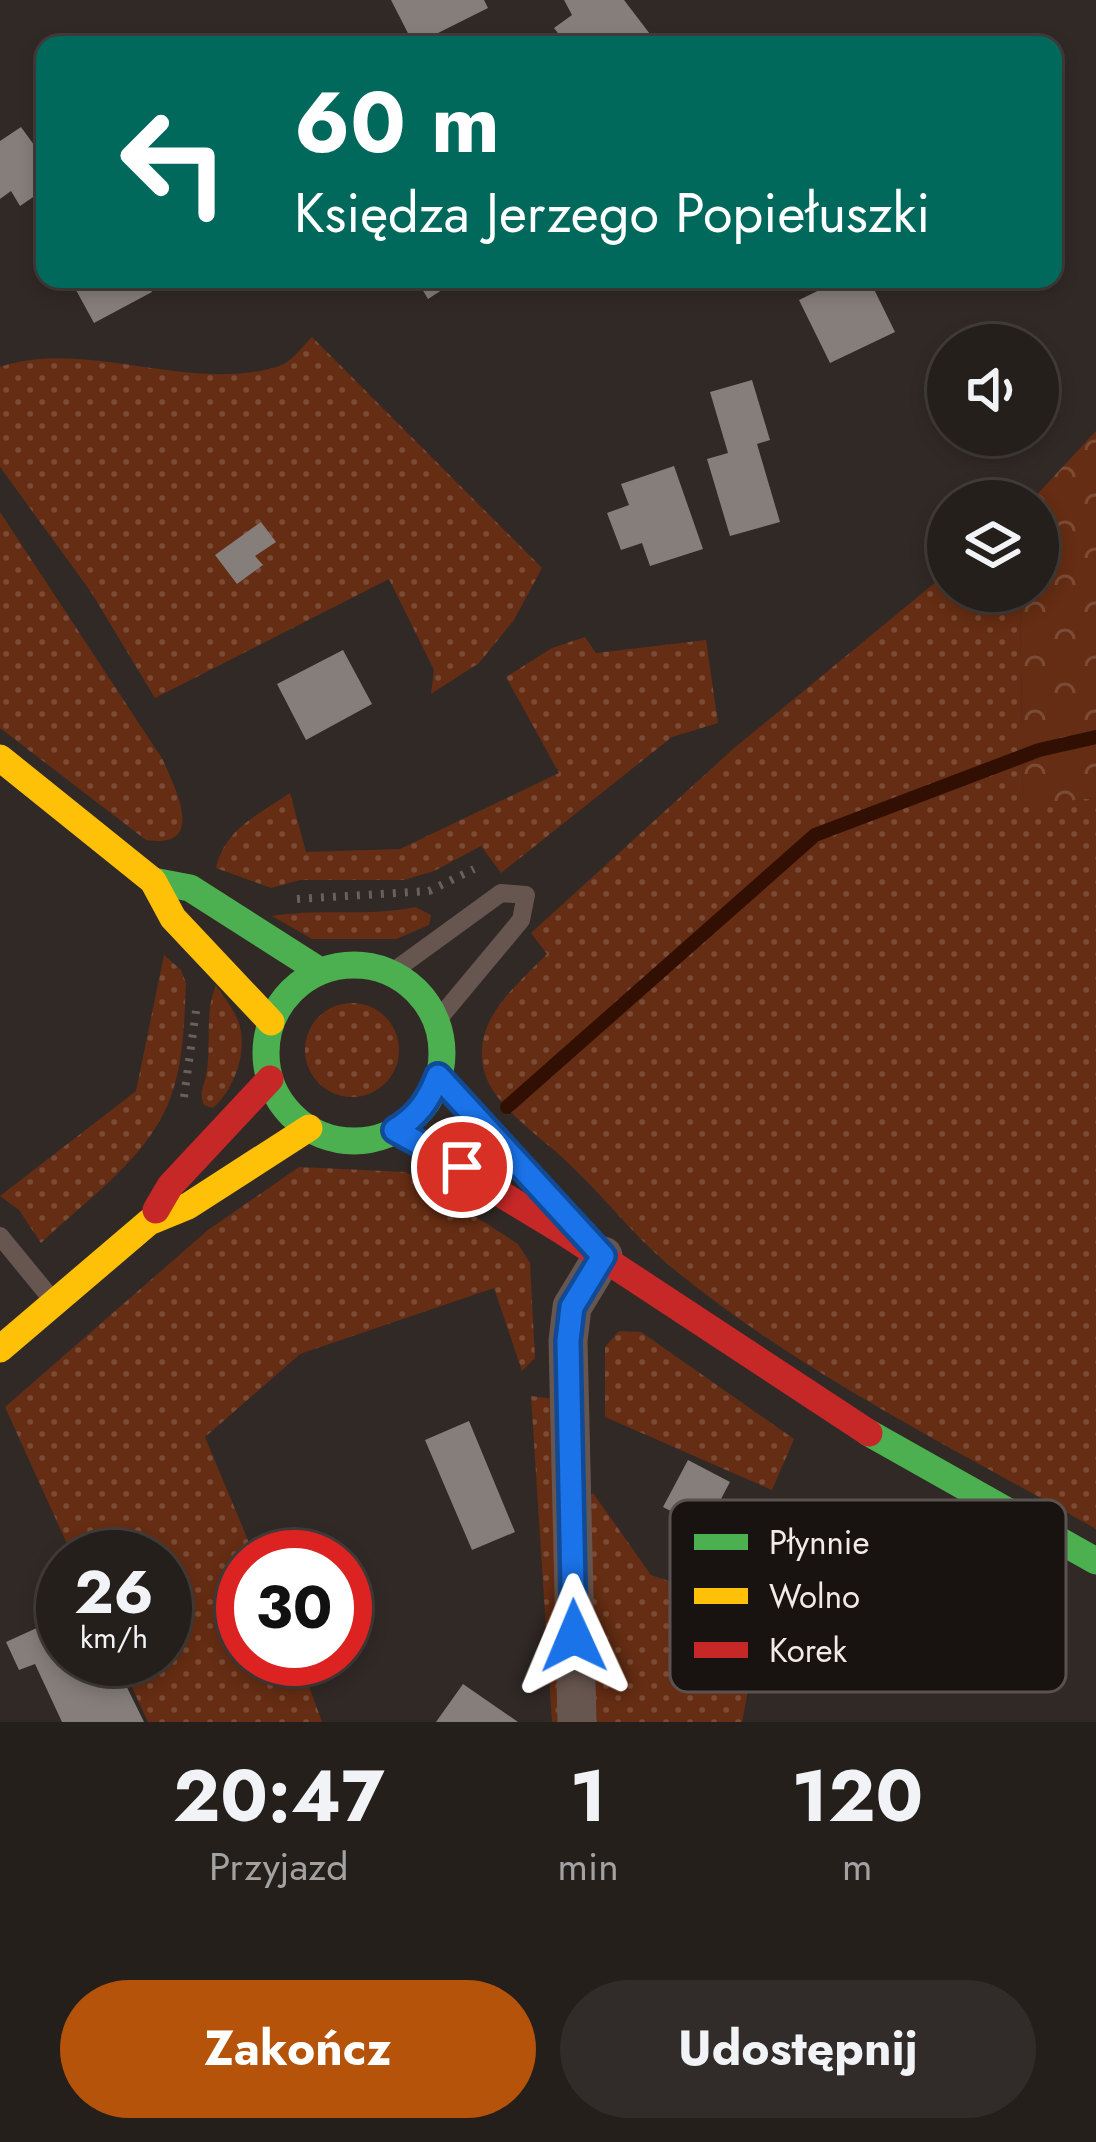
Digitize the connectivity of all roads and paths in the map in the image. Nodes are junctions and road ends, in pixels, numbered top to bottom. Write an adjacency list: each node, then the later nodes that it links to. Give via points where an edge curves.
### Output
1 (0, 758): 3 (street)
2 (483, 865): 4 (path, via 428,891)
3 (153, 881): 5 (street, via 190,888); 8 (street, via 173,918)
4 (290, 899)
5 (320, 971): 6 (street, via 368,965); 8 (street, via 299,983)
6 (391, 973): 9 (street, via 412,986); 9 (lane, via 501,893 526,895 521,920)
7 (197, 1001): 12 (path)
8 (271, 1022): 11 (street)
9 (436, 1022): 10 (street)
10 (438, 1076): 14 (street, via 430,1098); 17 (street)
11 (269, 1079): 13 (street); 15 (street, via 170,1186)
12 (183, 1104)
13 (309, 1128): 14 (street, via 357,1141); 15 (street)
14 (395, 1130): 17 (street)
15 (149, 1222): 18 (street)
16 (0, 1236): 18 (lane)
17 (603, 1256): 20 (street, via 836,1412); 23 (street, via 572,1307 568,1341)
18 (54, 1303): 19 (street)
19 (0, 1349)
20 (990, 1500)
21 (1066, 1544): 22 (street)
22 (1096, 1561)
23 (577, 1722)

